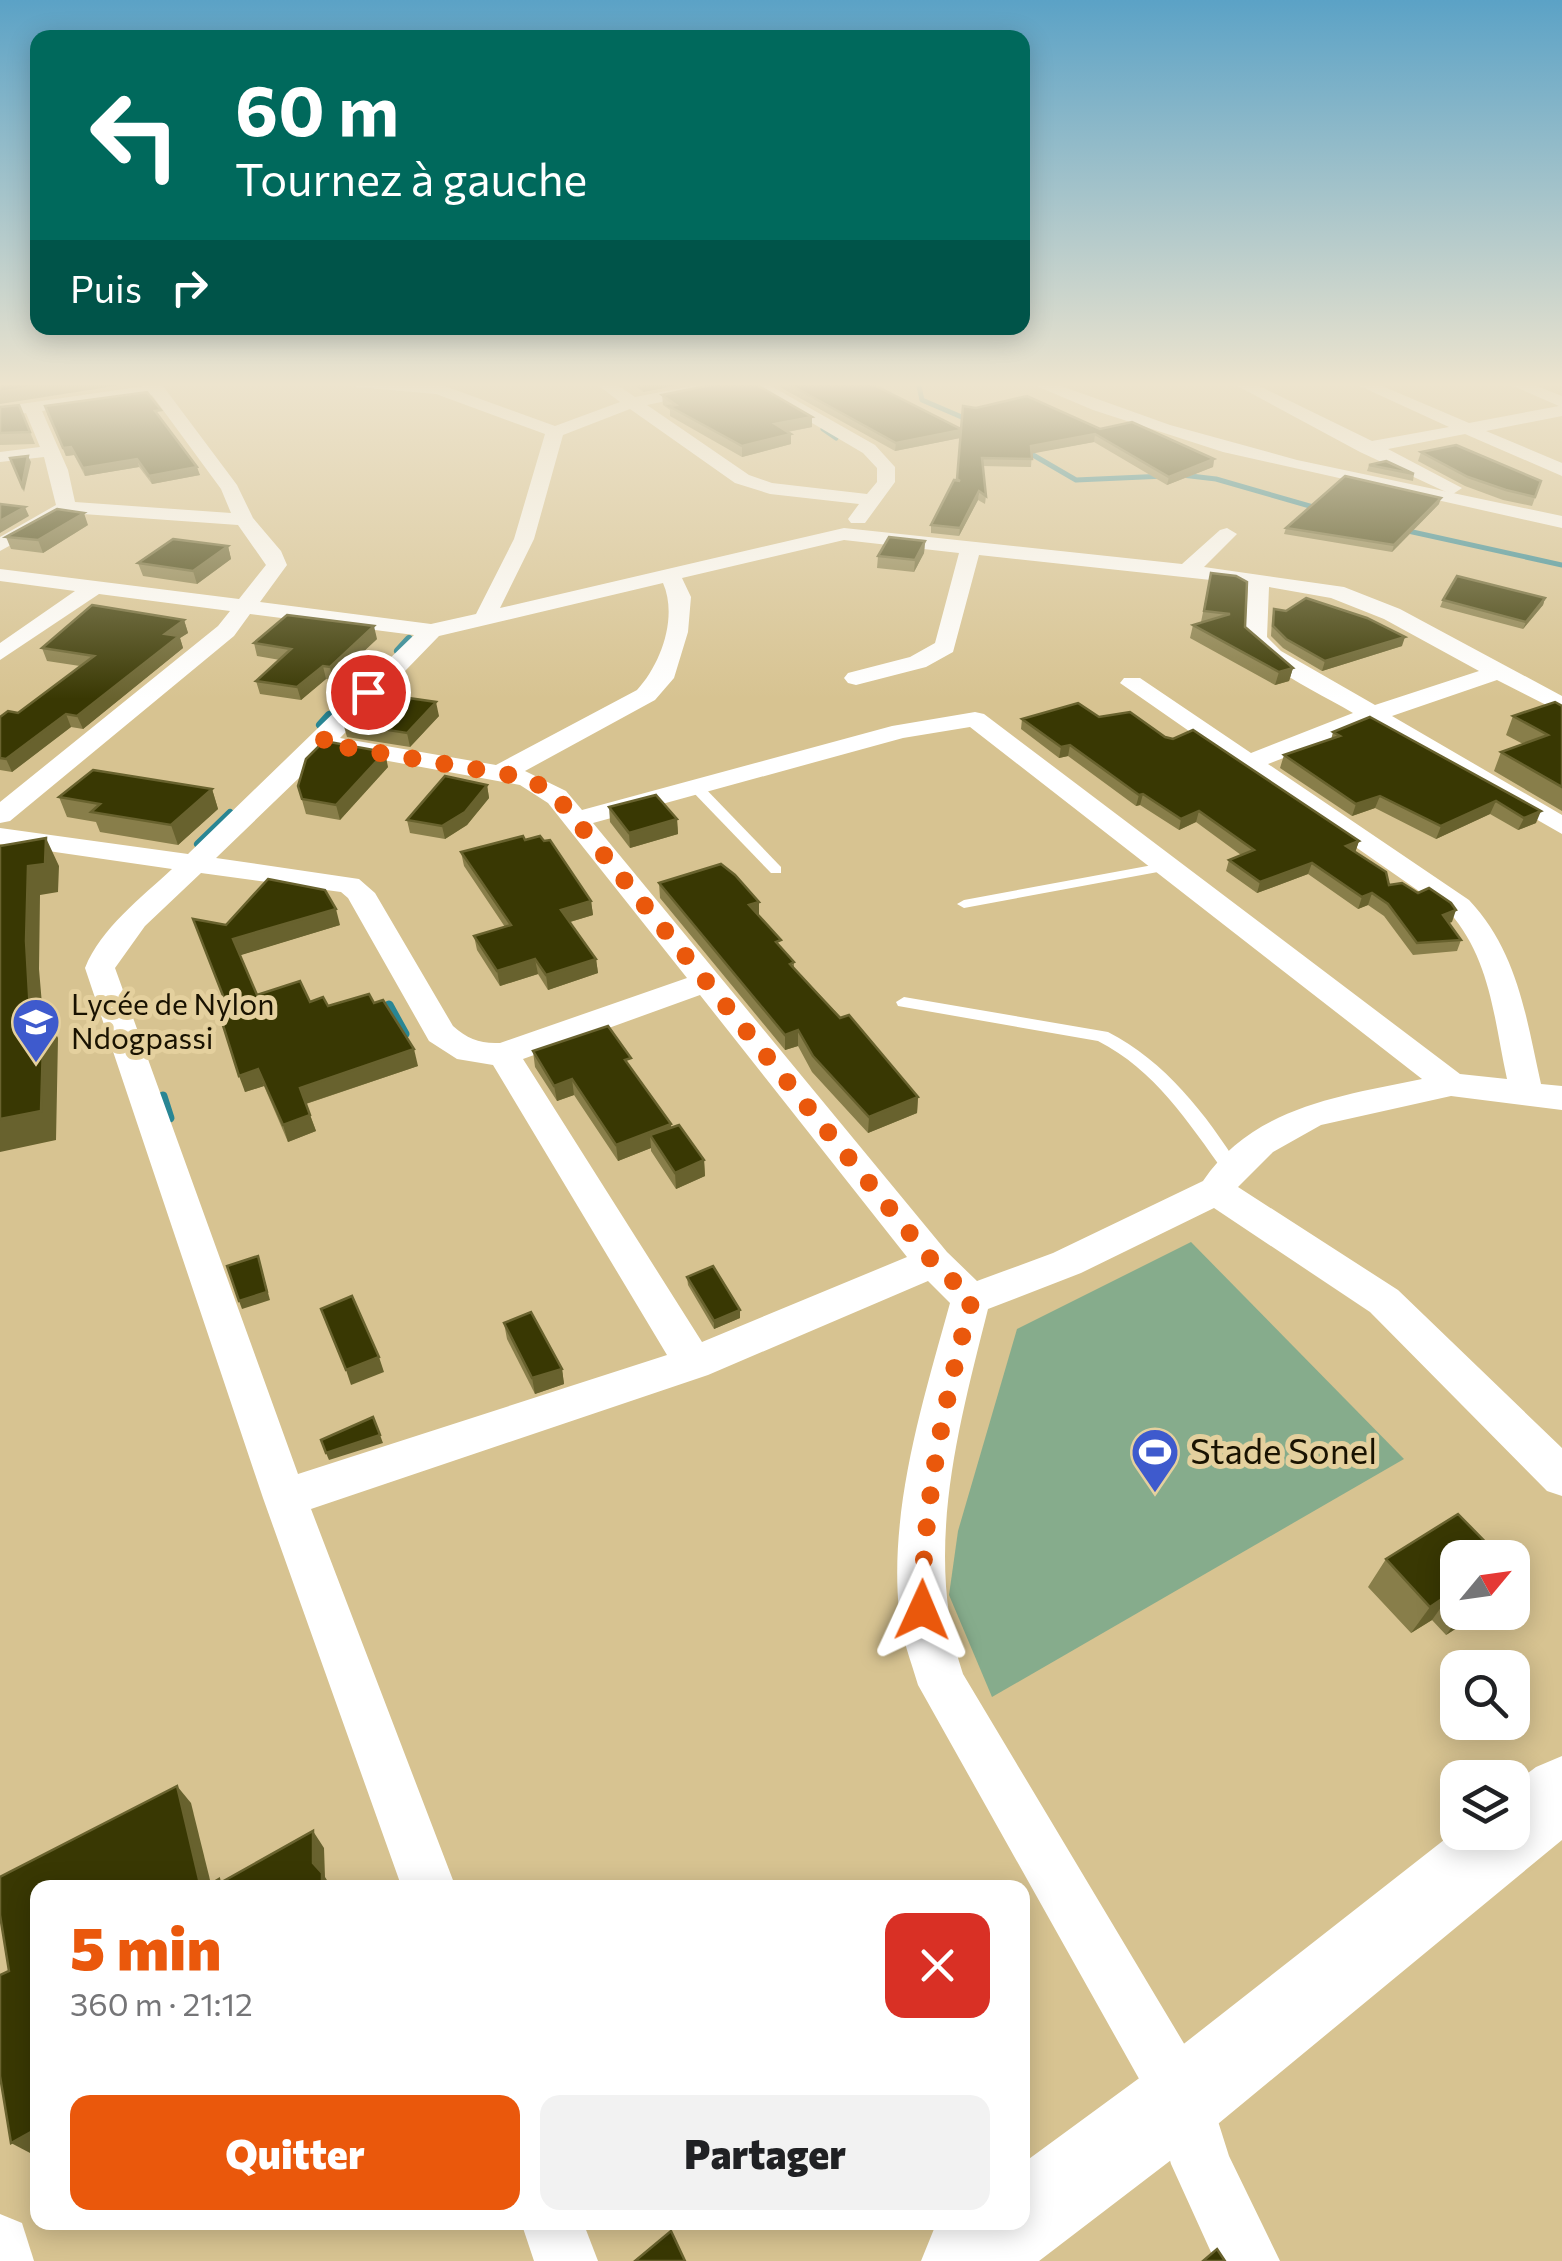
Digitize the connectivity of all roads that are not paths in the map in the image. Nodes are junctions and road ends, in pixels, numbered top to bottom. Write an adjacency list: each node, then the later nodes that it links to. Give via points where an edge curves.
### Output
1 (61, 488): 10 (street)
2 (229, 488): 11 (street)
3 (539, 488): 23 (street, via 524,539)
4 (768, 488): 8 (street)
5 (882, 488): 8 (street)
6 (1404, 488): 9 (street)
7 (1454, 488): 9 (street)
8 (872, 500): 13 (street)
9 (1489, 506): 12 (street)
10 (66, 507): 11 (street); 15 (street)
11 (244, 520): 22 (street, via 277,565)
12 (1562, 522)
13 (844, 534): 16 (street); 19 (street)
14 (1227, 534): 17 (street)
15 (0, 545)
16 (970, 550): 17 (street); 27 (street, via 945,647 918,662)
17 (1186, 572): 20 (street)
18 (0, 575): 21 (street)
19 (670, 578): 23 (street); 33 (street, via 680,597 666,673 646,695)
20 (1259, 580): 26 (street, via 1336,592); 30 (street, via 1256,638 1263,648)
21 (97, 586): 22 (street); 25 (street)
22 (248, 606): 24 (street); 35 (street, via 226,632)
23 (484, 619): 24 (street)
24 (431, 632): 31 (street)
25 (0, 654)
26 (1499, 672): 29 (street); 30 (street)
27 (856, 678)
28 (1132, 683): 32 (street)
29 (1562, 706)
30 (1373, 714): 32 (street); 37 (street)
31 (321, 743): 33 (street); 39 (street)
32 (1251, 762): 47 (street, via 1479,924 1492,948)
33 (501, 772): 36 (street, via 546,788)
34 (696, 787): 36 (street); 40 (street, via 901,731 975,718); 41 (lane)
35 (0, 815)
36 (575, 820): 43 (street)
37 (1562, 826)
38 (0, 836): 39 (street)
39 (192, 862): 45 (street, via 349,885 360,893 441,1033 460,1050); 54 (street, via 134,920 100,968)
40 (1169, 866): 42 (lane); 46 (street)
41 (776, 870)
42 (964, 904)
43 (707, 982): 45 (street); 50 (street)
44 (904, 1002): 49 (lane, via 1102,1036 1128,1047 1153,1067)
45 (503, 1054): 52 (street)
46 (1451, 1084): 47 (street); 49 (street, via 1311,1115 1261,1144)
47 (1526, 1090): 48 (street)
48 (1562, 1098)
49 (1223, 1180): 51 (street, via 1066,1263); 53 (street, via 1384,1301)
50 (933, 1262): 51 (street); 52 (street)
51 (972, 1299): 57 (street, via 943,1405 923,1541 922,1610 942,1685)
52 (694, 1363): 54 (street)
53 (1562, 1477)
54 (285, 1498): 56 (street)
55 (1562, 1793): 57 (main road)
56 (426, 1880)
57 (1183, 2098): 58 (main road); 65 (street, via 1201,2164)
58 (1030, 2213)
59 (555, 2230): 63 (street)
60 (1008, 2230): 64 (main road)
61 (0, 2245): 62 (street)
62 (2, 2261)
63 (566, 2261)
64 (966, 2261)
65 (1248, 2261)

